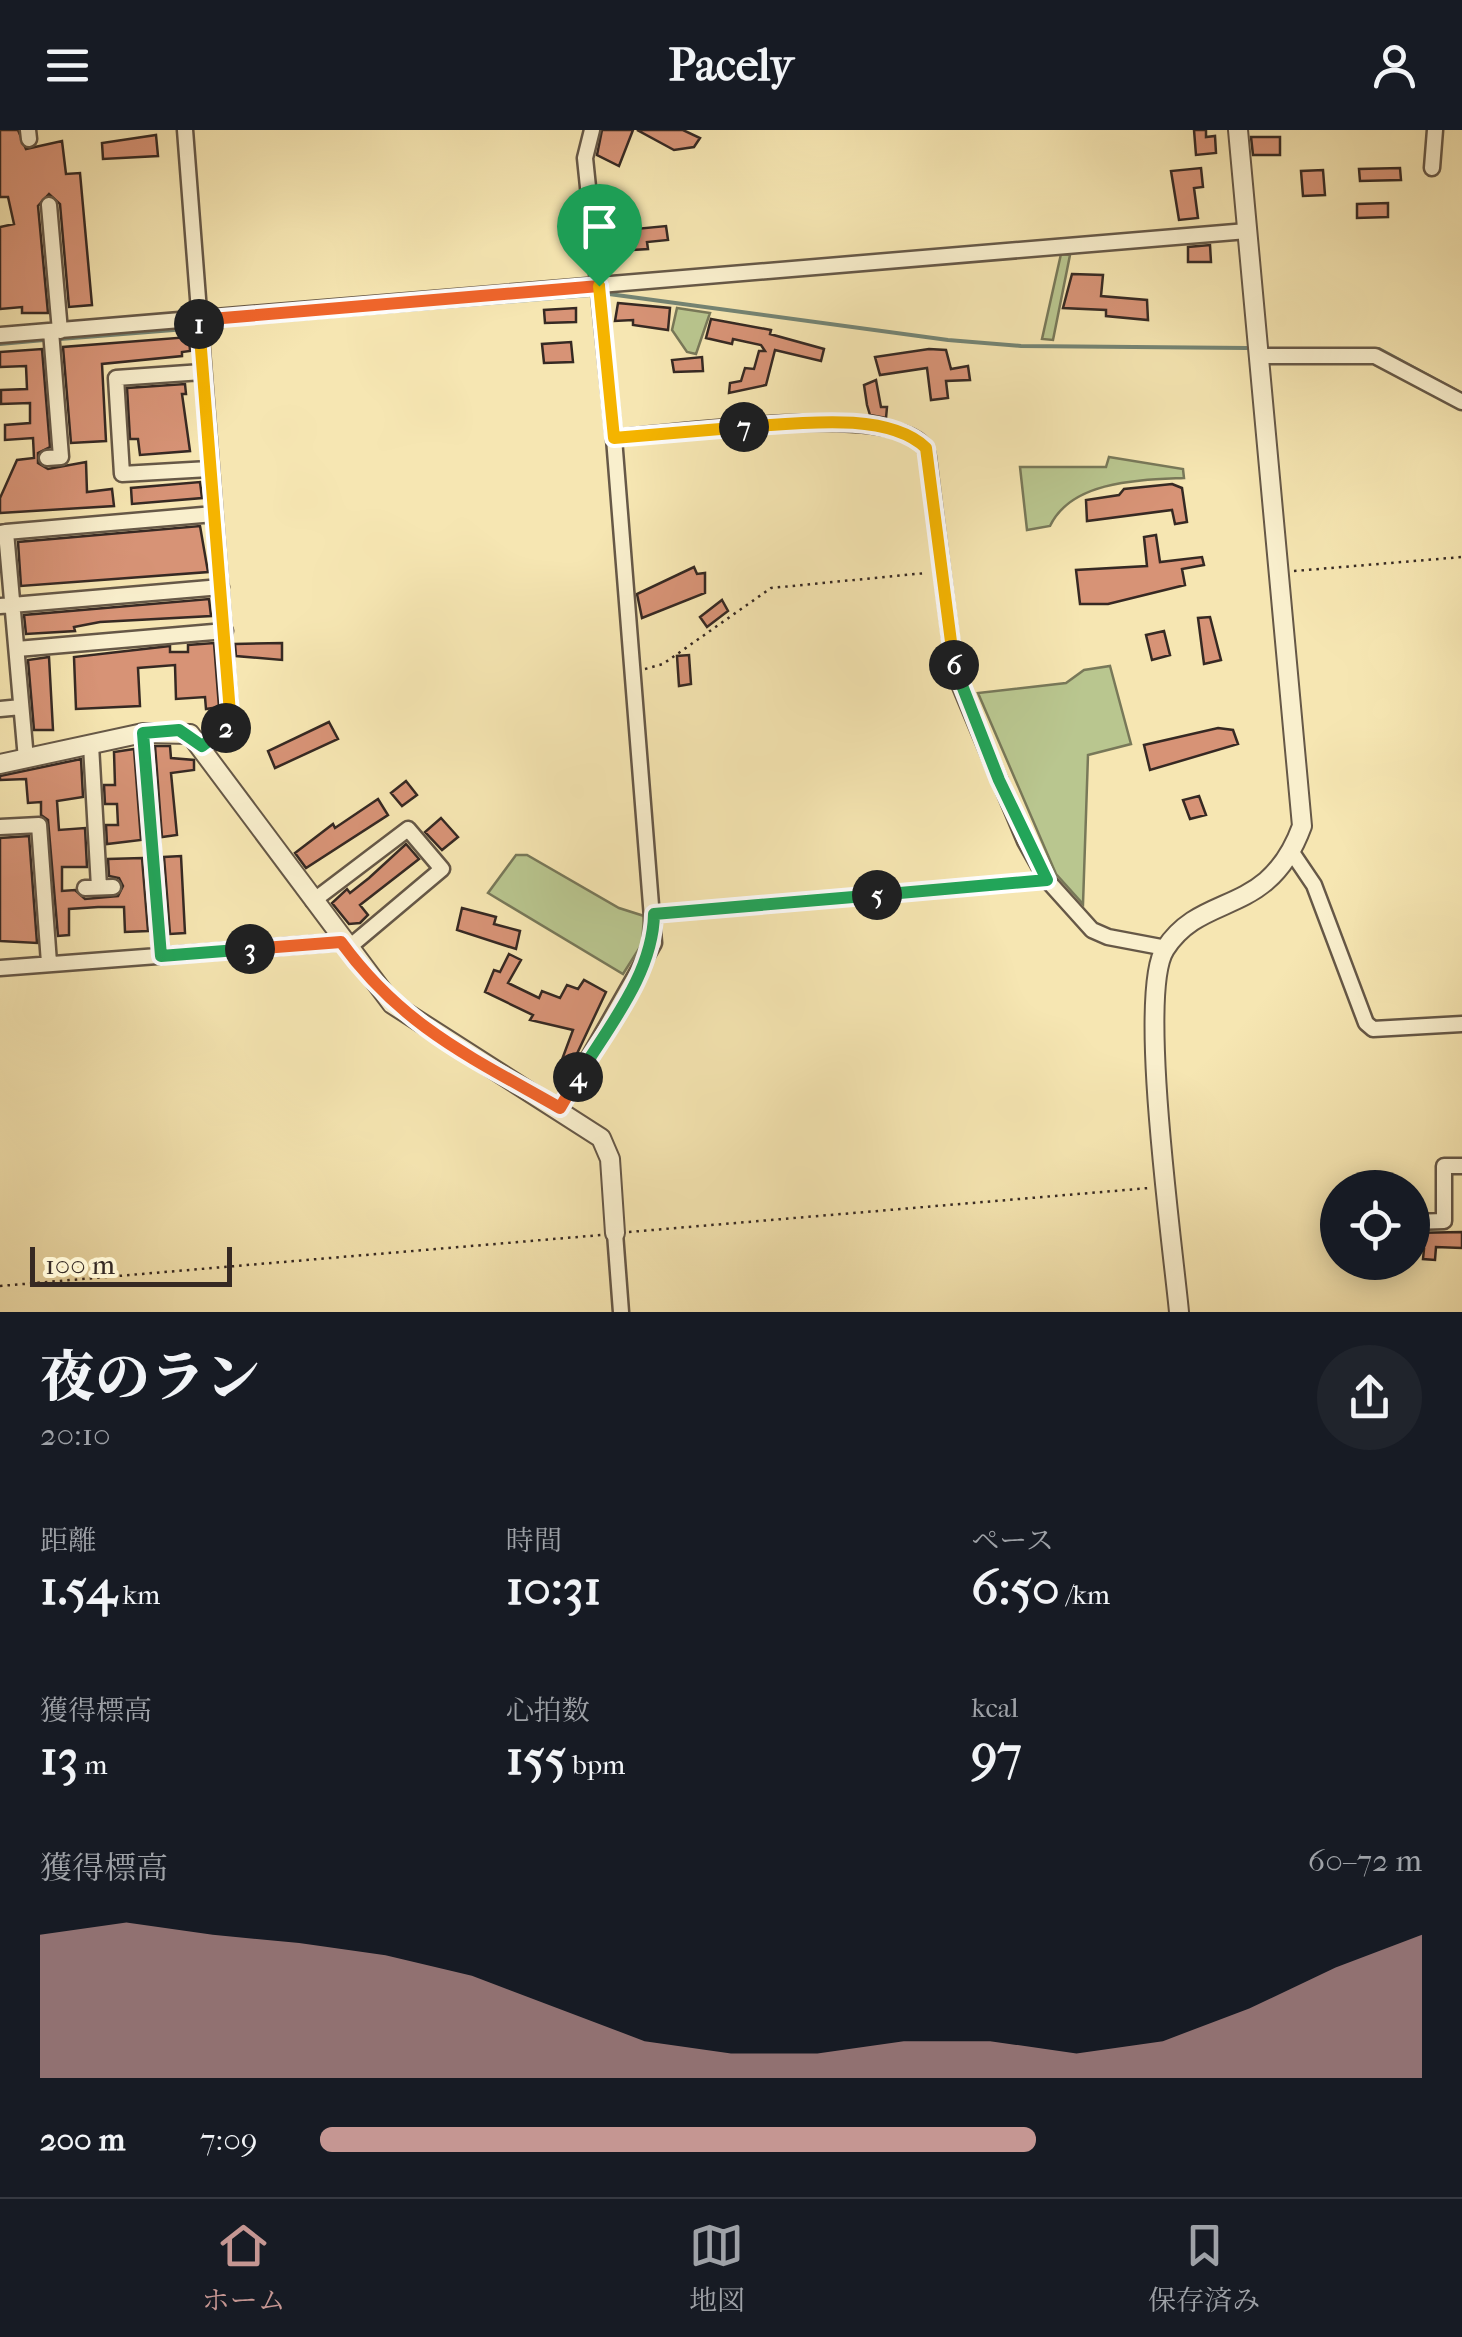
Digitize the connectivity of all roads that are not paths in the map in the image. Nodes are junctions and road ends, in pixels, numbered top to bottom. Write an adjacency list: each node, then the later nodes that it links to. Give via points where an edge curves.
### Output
1 (185, 130): 9 (street)
2 (592, 130): 8 (street, via 585,158)
3 (1238, 130): 7 (street)
4 (1435, 130): 5 (street)
5 (1432, 168)
6 (50, 206): 10 (street)
7 (1246, 232): 8 (street); 12 (street)
8 (599, 286): 9 (street); 15 (street)
9 (199, 320): 10 (street); 13 (street)
10 (56, 331): 11 (street); 16 (street, via 61,457)
11 (0, 336)
12 (1260, 356): 14 (street, via 1375,356); 32 (street, via 1302,826)
13 (202, 372): 17 (street); 17 (street, via 116,378 122,474)
14 (1462, 402)
15 (614, 438): 36 (street, via 826,422 910,436 926,448 955,674 1026,841 1047,880 1092,930); 41 (street, via 654,943)
16 (48, 458)
17 (210, 469): 18 (street)
18 (214, 514): 19 (street); 20 (street)
19 (3, 532): 21 (street)
20 (221, 586): 21 (street); 22 (street)
21 (7, 605): 23 (street)
22 (224, 631): 23 (street); 28 (street, via 229,722)
23 (17, 648): 24 (street)
24 (22, 707): 25 (street); 29 (street)
25 (0, 709)
26 (143, 733): 27 (street); 28 (street, via 179,730); 37 (street)
27 (91, 745): 29 (street); 33 (street)
28 (202, 746): 34 (street)
29 (26, 759): 30 (street)
30 (0, 764)
31 (0, 827): 38 (street, via 39,826)
32 (1292, 852): 36 (street, via 1264,886 1206,914); 40 (street, via 1314,884 1366,1023 1373,1029)
33 (99, 887)
34 (313, 902): 35 (street); 35 (street, via 408,829 442,869)
35 (344, 946): 37 (street); 41 (street, via 412,1020)
36 (1166, 948): 46 (street, via 1154,980 1153,1014)
37 (161, 956): 38 (street)
38 (49, 963): 39 (street)
39 (0, 968)
40 (1462, 1024)
41 (560, 1108): 44 (street, via 606,1147)
42 (1462, 1166): 43 (street, via 1444,1166 1444,1221)
43 (1430, 1221)
44 (616, 1234): 45 (street)
45 (621, 1312)
46 (1178, 1312)

